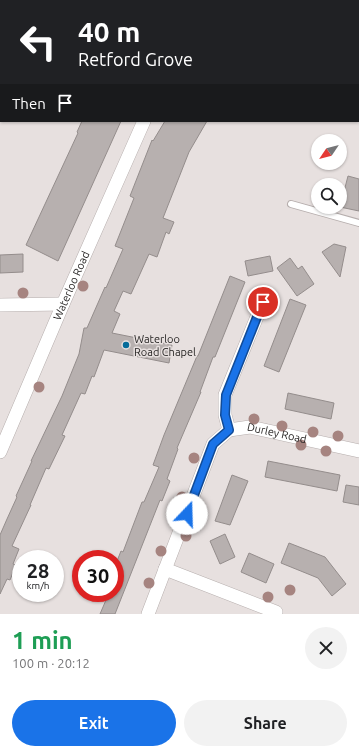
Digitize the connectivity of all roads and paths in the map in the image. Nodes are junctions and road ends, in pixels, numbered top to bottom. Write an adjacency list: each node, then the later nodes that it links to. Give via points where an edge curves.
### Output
1 (144, 122): 5 (street, Waterloo Road)
2 (291, 204): 3 (lane)
3 (359, 223)
4 (263, 302): 7 (street, via 226,395 225,415)
5 (63, 304): 6 (street); 9 (street, Waterloo Road)
6 (0, 305)
7 (229, 430): 8 (street, Durley Road, via 250,427); 10 (street, via 213,444)
8 (359, 451)
9 (0, 452)
10 (166, 569): 11 (street); 12 (street)
11 (276, 612)
12 (148, 614)

